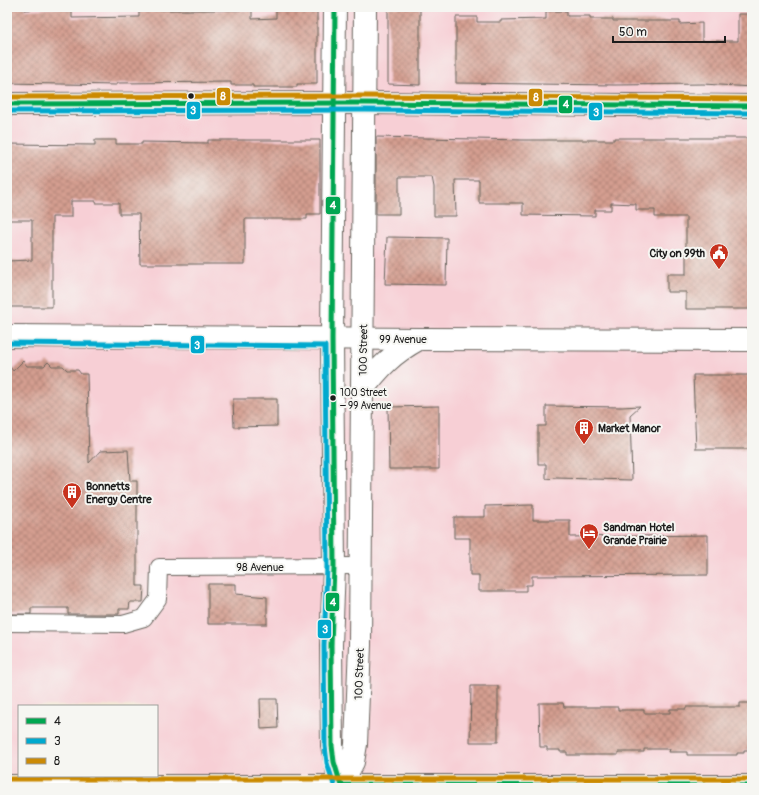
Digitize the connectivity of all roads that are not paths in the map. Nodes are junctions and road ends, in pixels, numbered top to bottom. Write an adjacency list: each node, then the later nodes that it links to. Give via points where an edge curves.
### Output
1 (335, 7): 3 (main road)
2 (365, 7): 4 (main road, 100 Street)
3 (335, 103): 4 (main road); 5 (main road); 8 (main road)
4 (365, 103): 6 (main road); 9 (main road, 100 Street)
5 (7, 104)
6 (752, 106)
7 (7, 336): 8 (main road, 99 Avenue)
8 (332, 339): 9 (main road, 99 Avenue); 14 (main road)
9 (364, 339): 10 (main road, 99 Avenue); 12 (main road, 100 Street)
10 (419, 340): 11 (main road, 99 Avenue); 12 (main road, via 398,351 381,366)
11 (752, 340)
12 (362, 390): 13 (main road, 100 Street)
13 (362, 566): 14 (street, 98 Avenue); 18 (main road, 100 Street, via 356,744 353,762)
14 (334, 567): 15 (street, 98 Avenue, via 159,567 158,600 144,618 123,624); 18 (main road, via 331,645 332,746)
15 (7, 623)
16 (7, 786): 18 (main road)
17 (752, 786): 18 (main road)
18 (341, 787)

